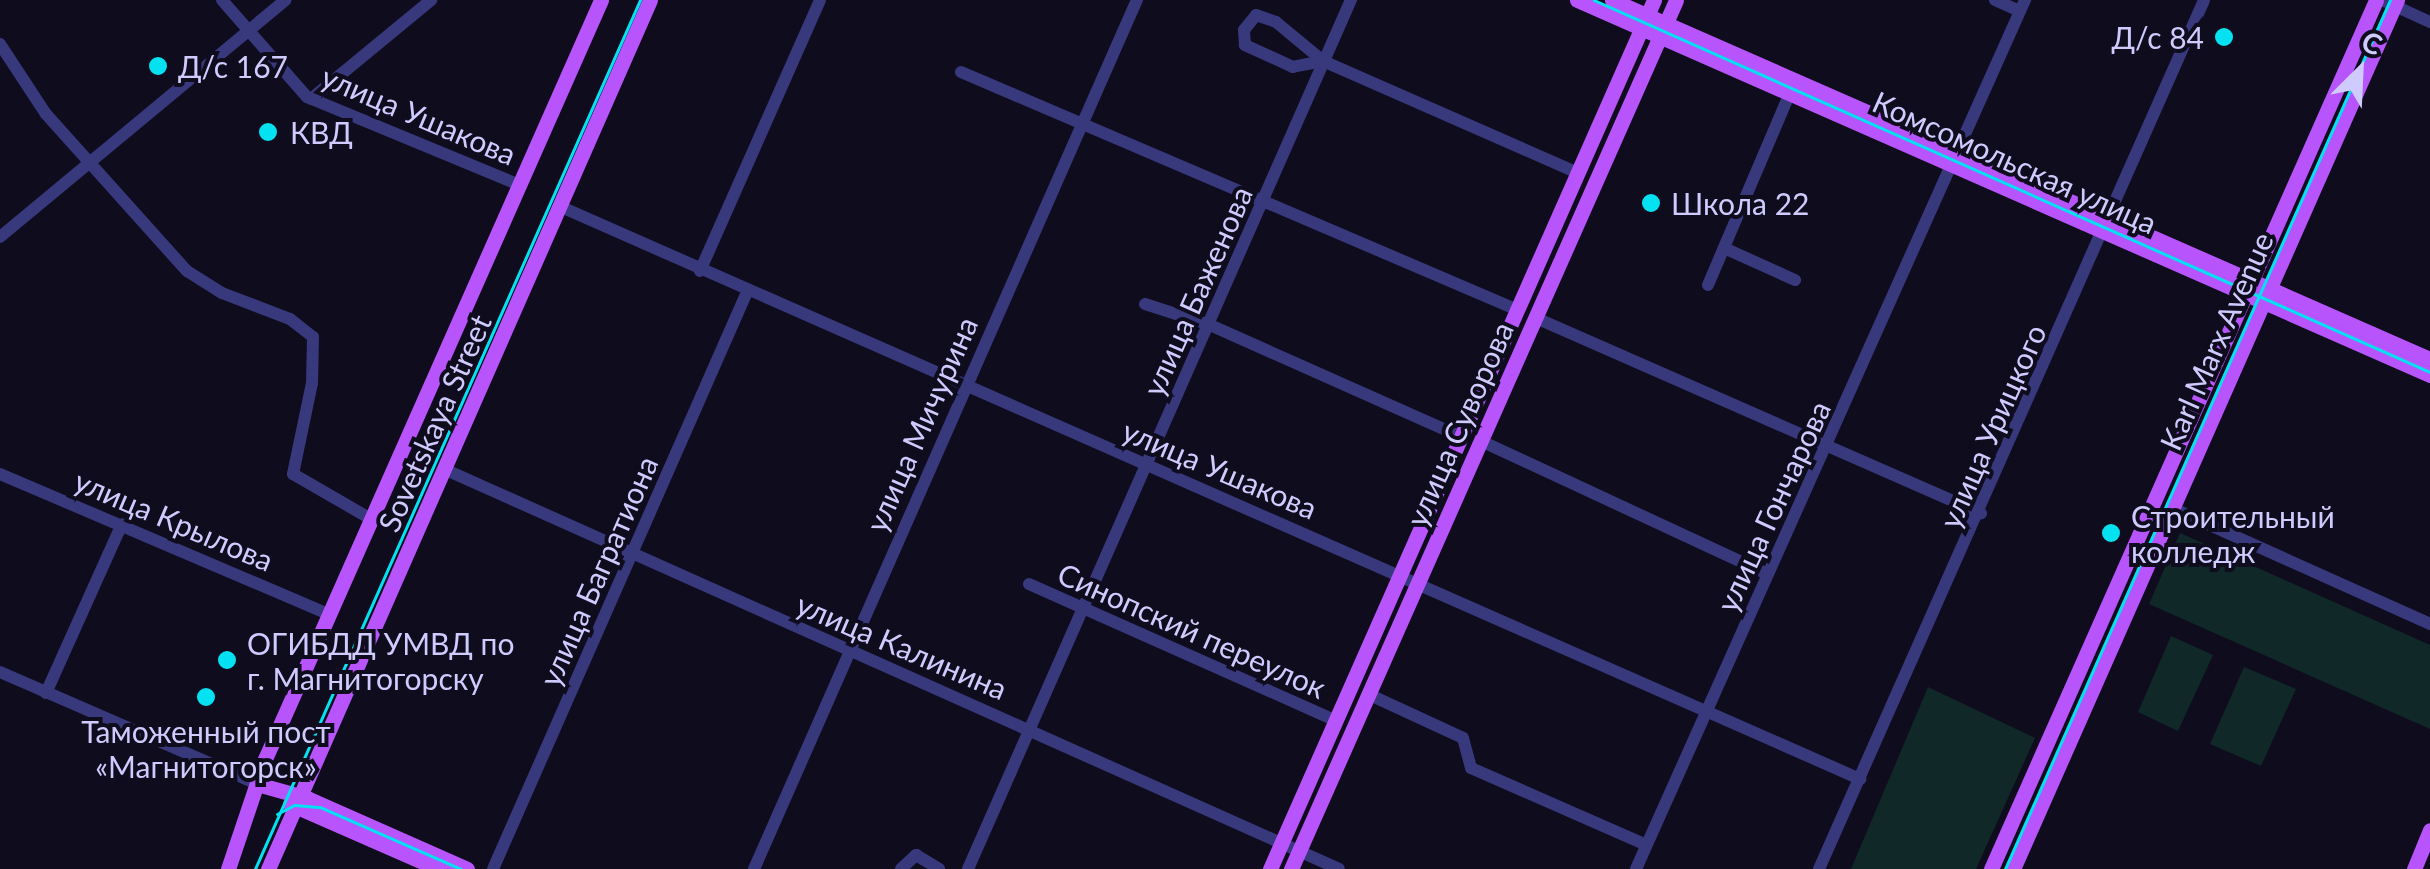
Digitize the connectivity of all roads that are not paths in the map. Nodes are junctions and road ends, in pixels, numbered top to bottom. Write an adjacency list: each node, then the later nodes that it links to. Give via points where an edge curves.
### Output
1 (222, 0): 19 (street, улица Ушакова)
2 (285, 0): 19 (street)
3 (430, 0): 24 (street)
4 (601, 0): 29 (main road, Sovetskaya Street)
5 (650, 0): 31 (main road, Sovetskaya Street)
6 (820, 0): 35 (street)
7 (1137, 0): 25 (street, улица Мичурина)
8 (1350, 0): 21 (street, улица Баженова)
9 (1577, 0): 16 (main road, Комсомольская улица)
10 (1612, 0): 16 (main road, Комсомольская улица)
11 (1676, 0): 18 (main road, улица Суворова)
12 (1995, 0): 15 (street)
13 (2204, 0): 32 (street, улица Урицкого)
14 (2387, 1): 17 (street); 38 (main road, Karl Marx Avenue); 40 (main road, Karl Marx Avenue)
15 (2022, 5): 26 (street, улица Гончарова)
16 (1648, 14): 18 (main road, Комсомольская улица); 28 (main road, улица Суворова)
17 (2430, 22)
18 (1663, 30): 23 (main road, Комсомольская улица); 26 (main road, Комсомольская улица); 43 (main road, улица Суворова)
19 (248, 32): 24 (street, улица Ушакова); 27 (street)
20 (0, 44): 27 (street)
21 (1323, 62): 21 (street, via 1276,22 1256,15 1244,30 1245,45 1293,67); 28 (street); 30 (street, улица Баженова)
22 (961, 72): 25 (street)
23 (1790, 92): 26 (main road, Комсомольская улица); 34 (street)
24 (311, 98): 29 (street, улица Ушакова)
25 (1082, 119): 30 (street); 47 (street, улица Мичурина)
26 (1954, 158): 32 (main road, Комсомольская улица); 50 (street, улица Гончарова)
27 (91, 166): 33 (street); 56 (street, via 187,271 222,293 290,318 313,338 312,383 293,474)
28 (1578, 173): 42 (main road, улица Суворова)
29 (519, 185): 56 (main road, Sovetskaya Street)
30 (1266, 199): 42 (street); 44 (street, улица Баженова)
31 (559, 206): 35 (street, улица Ушакова); 52 (main road, Sovetskaya Street)
32 (2105, 225): 38 (main road, Комсомольская улица); 55 (street, улица Урицкого)
33 (0, 237)
34 (1724, 248): 36 (street); 37 (street)
35 (700, 272): 39 (street, улица Ушакова)
36 (1795, 280)
37 (1708, 285)
38 (2248, 288): 40 (main road, Комсомольская улица); 94 (main road, Karl Marx Avenue)
39 (747, 292): 47 (street, улица Ушакова); 58 (street, улица Багратиона)
40 (2266, 296): 45 (main road, Комсомольская улица); 46 (main road, Комсомольская улица); 54 (main road, Karl Marx Avenue)
41 (1145, 304): 44 (street)
42 (1518, 310): 48 (main road, улица Суворова)
43 (1536, 318): 49 (main road, улица Суворова); 50 (street)
44 (1210, 325): 48 (street); 51 (street, улица Баженова)
45 (2430, 359)
46 (2430, 375)
47 (964, 386): 51 (street, улица Ушакова); 66 (street, улица Мичурина)
48 (1462, 437): 60 (main road, улица Суворова)
49 (1481, 441): 59 (street); 61 (main road, улица Суворова)
50 (1831, 445): 55 (street); 59 (street, улица Гончарова)
51 (1146, 464): 60 (street, улица Ушакова); 63 (street, улица Баженова)
52 (444, 469): 58 (street, улица Калинина); 75 (main road, Sovetskaya Street)
53 (0, 474): 57 (street, улица Крылова)
54 (2172, 508): 65 (street); 95 (main road, Karl Marx Avenue)
55 (1981, 513): 73 (street, улица Урицкого)
56 (371, 519): 64 (main road, Sovetskaya Street)
57 (122, 524): 64 (street, улица Крылова); 68 (street)
58 (633, 554): 66 (street, улица Калинина); 84 (street, улица Багратиона)
59 (1766, 573): 70 (street, улица Гончарова)
60 (1401, 574): 61 (street, улица Ушакова); 71 (main road, улица Суворова)
61 (1419, 582): 69 (main road, улица Суворова); 70 (street, улица Ушакова)
62 (1028, 584): 63 (street, Синопский переулок)
63 (1082, 610): 71 (street, Синопский переулок); 72 (street, улица Баженова)
64 (329, 614): 74 (main road, Sovetskaya Street)
65 (2430, 624)
66 (849, 652): 72 (street, улица Калинина); 85 (street, улица Мичурина)
67 (0, 672): 68 (street)
68 (46, 692): 74 (street)
69 (1370, 695): 78 (street, Синопский переулок, via 1463,738 1471,768); 79 (main road, улица Суворова)
70 (1706, 711): 73 (street, улица Ушакова); 78 (street, улица Гончарова)
71 (1336, 721): 77 (main road, улица Суворова)
72 (1030, 728): 77 (street, улица Калинина); 88 (street, улица Баженова)
73 (1860, 779): 93 (street, улица Урицкого)
74 (257, 784): 75 (main road); 80 (main road, Sovetskaya Street)
75 (298, 801): 81 (main road, Sovetskaya Street); 82 (main road); 83 (main road)
76 (2430, 830): 96 (main road)
77 (1282, 844): 79 (street, улица Калинина); 89 (main road, улица Суворова)
78 (1646, 845): 92 (street, улица Гончарова)
79 (1299, 851): 90 (main road, улица Суворова); 91 (street, улица Калинина)
80 (228, 869)
81 (268, 869)
82 (437, 869)
83 (468, 869)
84 (493, 869)
85 (754, 869)
86 (900, 869): 87 (street, via 916,854)
87 (939, 869)
88 (968, 869)
89 (1270, 869)
90 (1291, 869)
91 (1339, 869)
92 (1636, 869)
93 (1819, 869)
94 (1991, 869)
95 (2013, 869)
96 (2414, 869)

